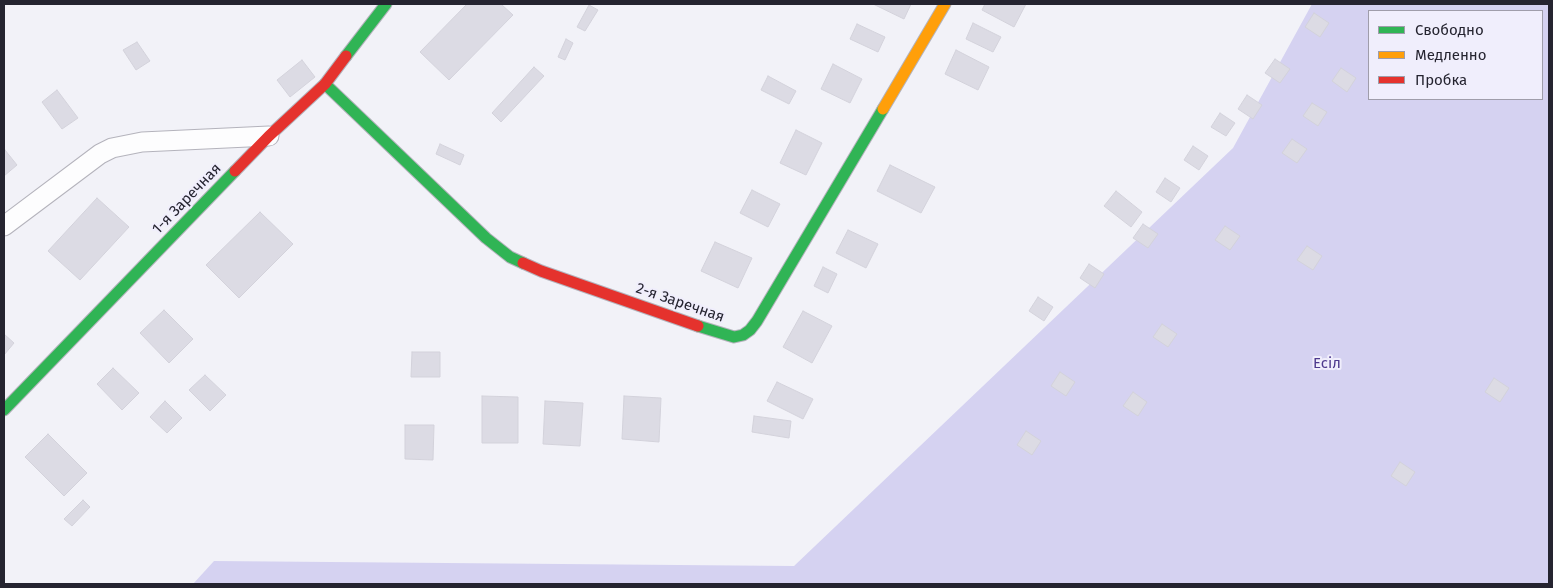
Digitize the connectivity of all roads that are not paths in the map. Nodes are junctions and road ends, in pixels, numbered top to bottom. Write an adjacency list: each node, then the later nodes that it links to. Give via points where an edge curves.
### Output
1 (386, 4): 3 (street, 1-я Заречная)
2 (945, 4): 3 (street, 2-я Заречная, via 757,321 743,335 723,335 510,257 486,238)
3 (326, 84): 4 (street, 1-я Заречная)
4 (269, 136): 5 (street, via 142,142 112,148); 6 (street, 1-я Заречная)
5 (4, 226)
6 (4, 410)

